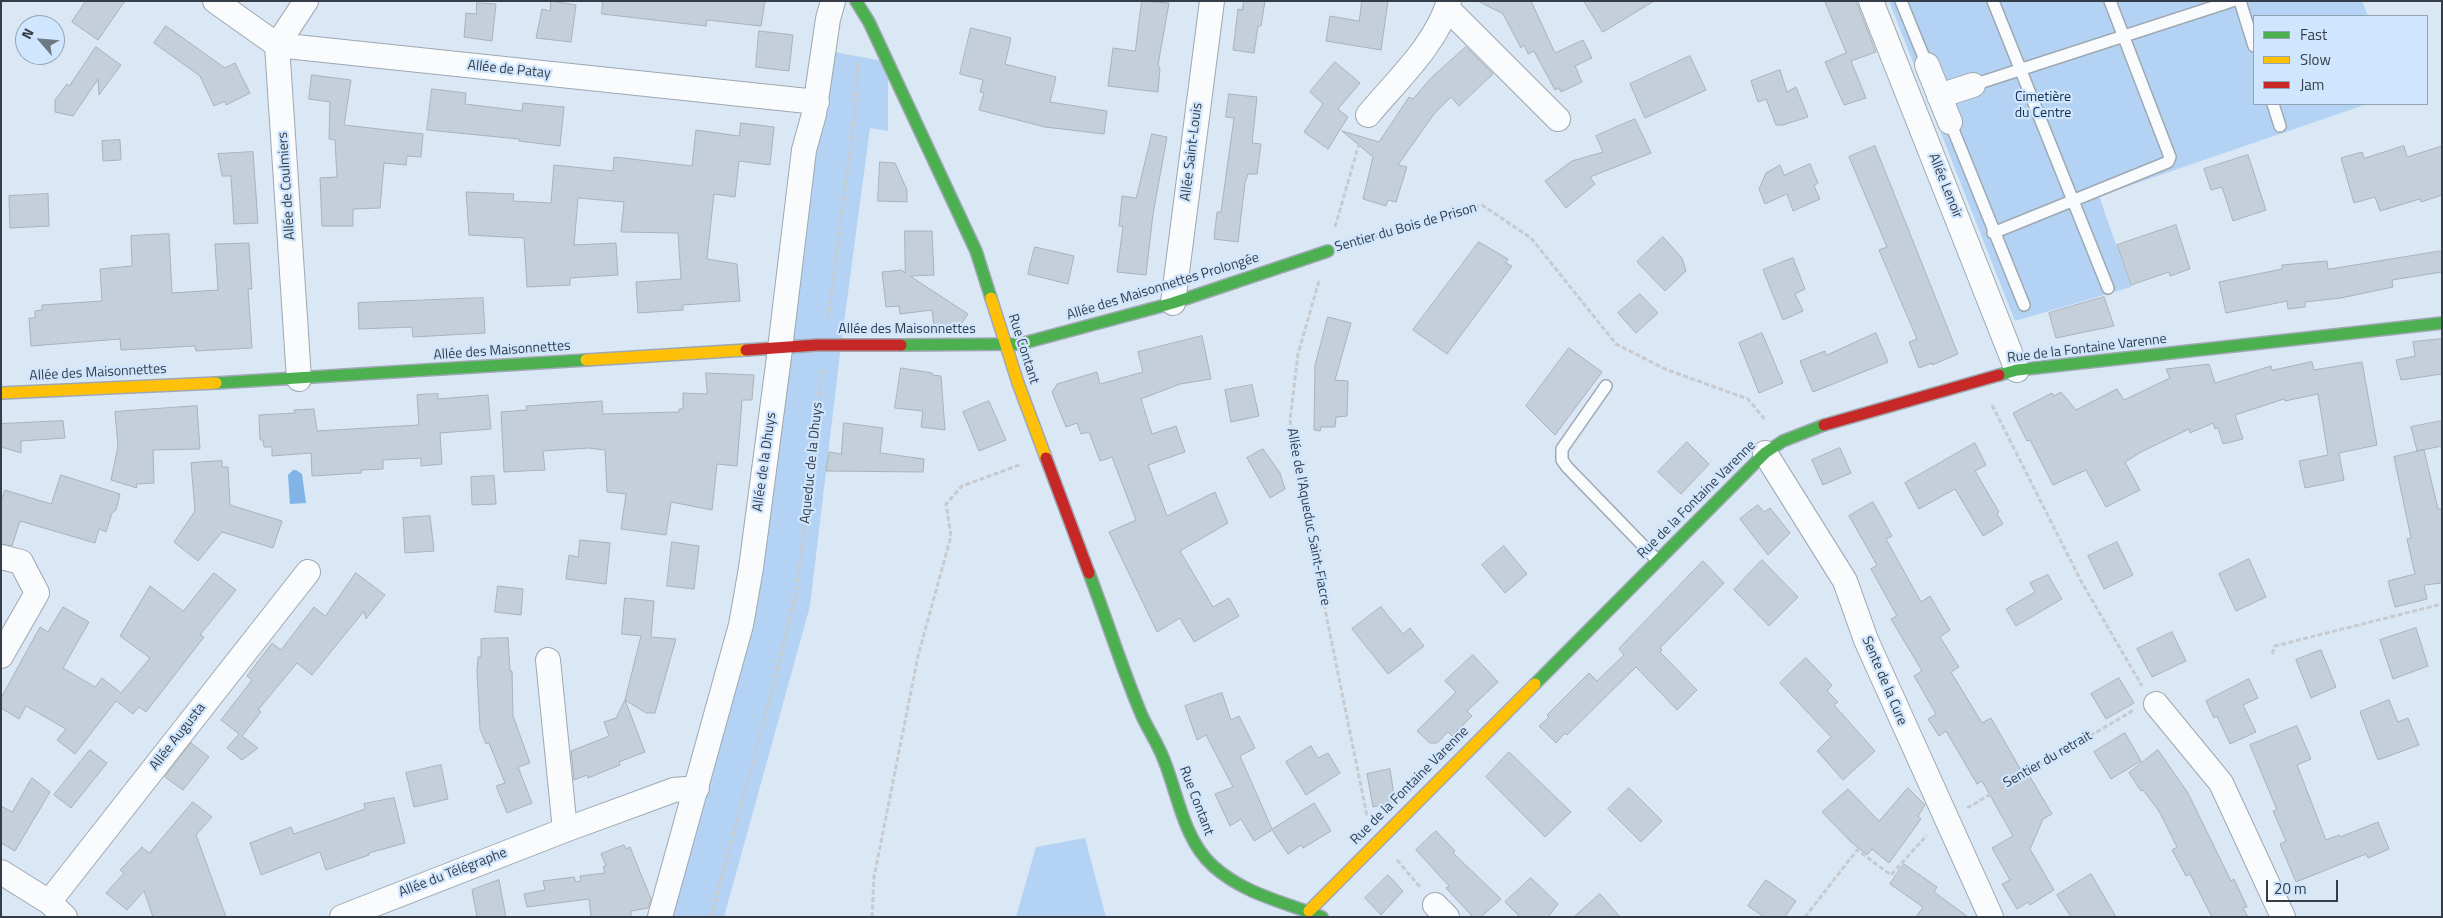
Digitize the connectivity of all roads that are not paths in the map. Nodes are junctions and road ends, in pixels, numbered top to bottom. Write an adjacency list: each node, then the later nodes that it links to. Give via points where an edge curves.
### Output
1 (215, 1): 15 (street, Allée de Patay)
2 (306, 1): 15 (street)
3 (834, 1): 20 (street, Allée de la Dhuys, via 828,19)
4 (856, 1): 33 (street, Rue Contant, via 869,22 976,251)
5 (1212, 1): 30 (street, Allée Saint-Louis)
6 (1871, 1): 35 (street, Allée Lenoir)
7 (1902, 1): 16 (lane)
8 (1994, 1): 17 (lane)
9 (2110, 1): 13 (lane)
10 (2232, 1): 13 (lane)
11 (2240, 1): 14 (lane)
12 (1448, 5): 22 (street, via 1424,48); 23 (street)
13 (2123, 35): 17 (lane); 26 (lane, via 2170,157 2168,162)
14 (2253, 43)
15 (277, 45): 20 (street, Allée de Patay); 36 (street, Allée de Coulmiers)
16 (1928, 66): 19 (street)
17 (2021, 69): 18 (lane); 26 (lane)
18 (1973, 85): 19 (street)
19 (1940, 96): 24 (street)
20 (816, 102): 34 (street, Allée de la Dhuys, via 804,150)
21 (2273, 105): 25 (lane)
22 (1368, 115)
23 (1558, 119)
24 (1950, 122): 27 (lane)
25 (2280, 126)
26 (2074, 200): 27 (lane); 29 (lane)
27 (1993, 233): 31 (lane)
28 (1328, 251): 30 (street, Allée des Maisonnettes Prolongée)
29 (2108, 288)
30 (1173, 303): 33 (street, Allée des Maisonnettes Prolongée, via 1028,343)
31 (2024, 305)
32 (2442, 323): 35 (street, Rue de la Fontaine Varenne)
33 (1005, 344): 34 (street, Allée des Maisonnettes); 46 (street, Rue Contant)
34 (780, 348): 36 (street, Allée des Maisonnettes); 48 (street, Allée de la Dhuys, via 741,625)
35 (2017, 370): 39 (street, Rue de la Fontaine Varenne, via 1809,429)
36 (299, 379): 38 (street, Allée des Maisonnettes)
37 (1606, 386): 41 (lane, via 1562,449 1562,460)
38 (1, 393)
39 (1774, 447): 41 (street, Rue de la Fontaine Varenne); 56 (street, Sente de la Cure, via 1845,581 1866,640)
40 (1, 557): 43 (street, via 21,562 37,593)
41 (1658, 561): 52 (street, Rue de la Fontaine Varenne)
42 (308, 572): 51 (street, Allée Augusta)
43 (1, 656)
44 (548, 660): 49 (street)
45 (2148, 701): 57 (street, via 2221,783)
46 (1142, 715): 47 (street, Rue Contant); 52 (street, Rue Contant, via 1164,760 1187,827 1200,853 1222,874 1247,889)
47 (1148, 754)
48 (697, 788): 49 (street, Allée du Télégraphe, via 674,790); 54 (street, Allée de la Dhuys)
49 (564, 830): 53 (street, Allée du Télégraphe)
50 (1, 872): 51 (street)
51 (57, 910)
52 (1309, 911): 55 (street, Rue Contant)
53 (342, 917)
54 (660, 917)
55 (1322, 917)
56 (1991, 917)
57 (2283, 917)

